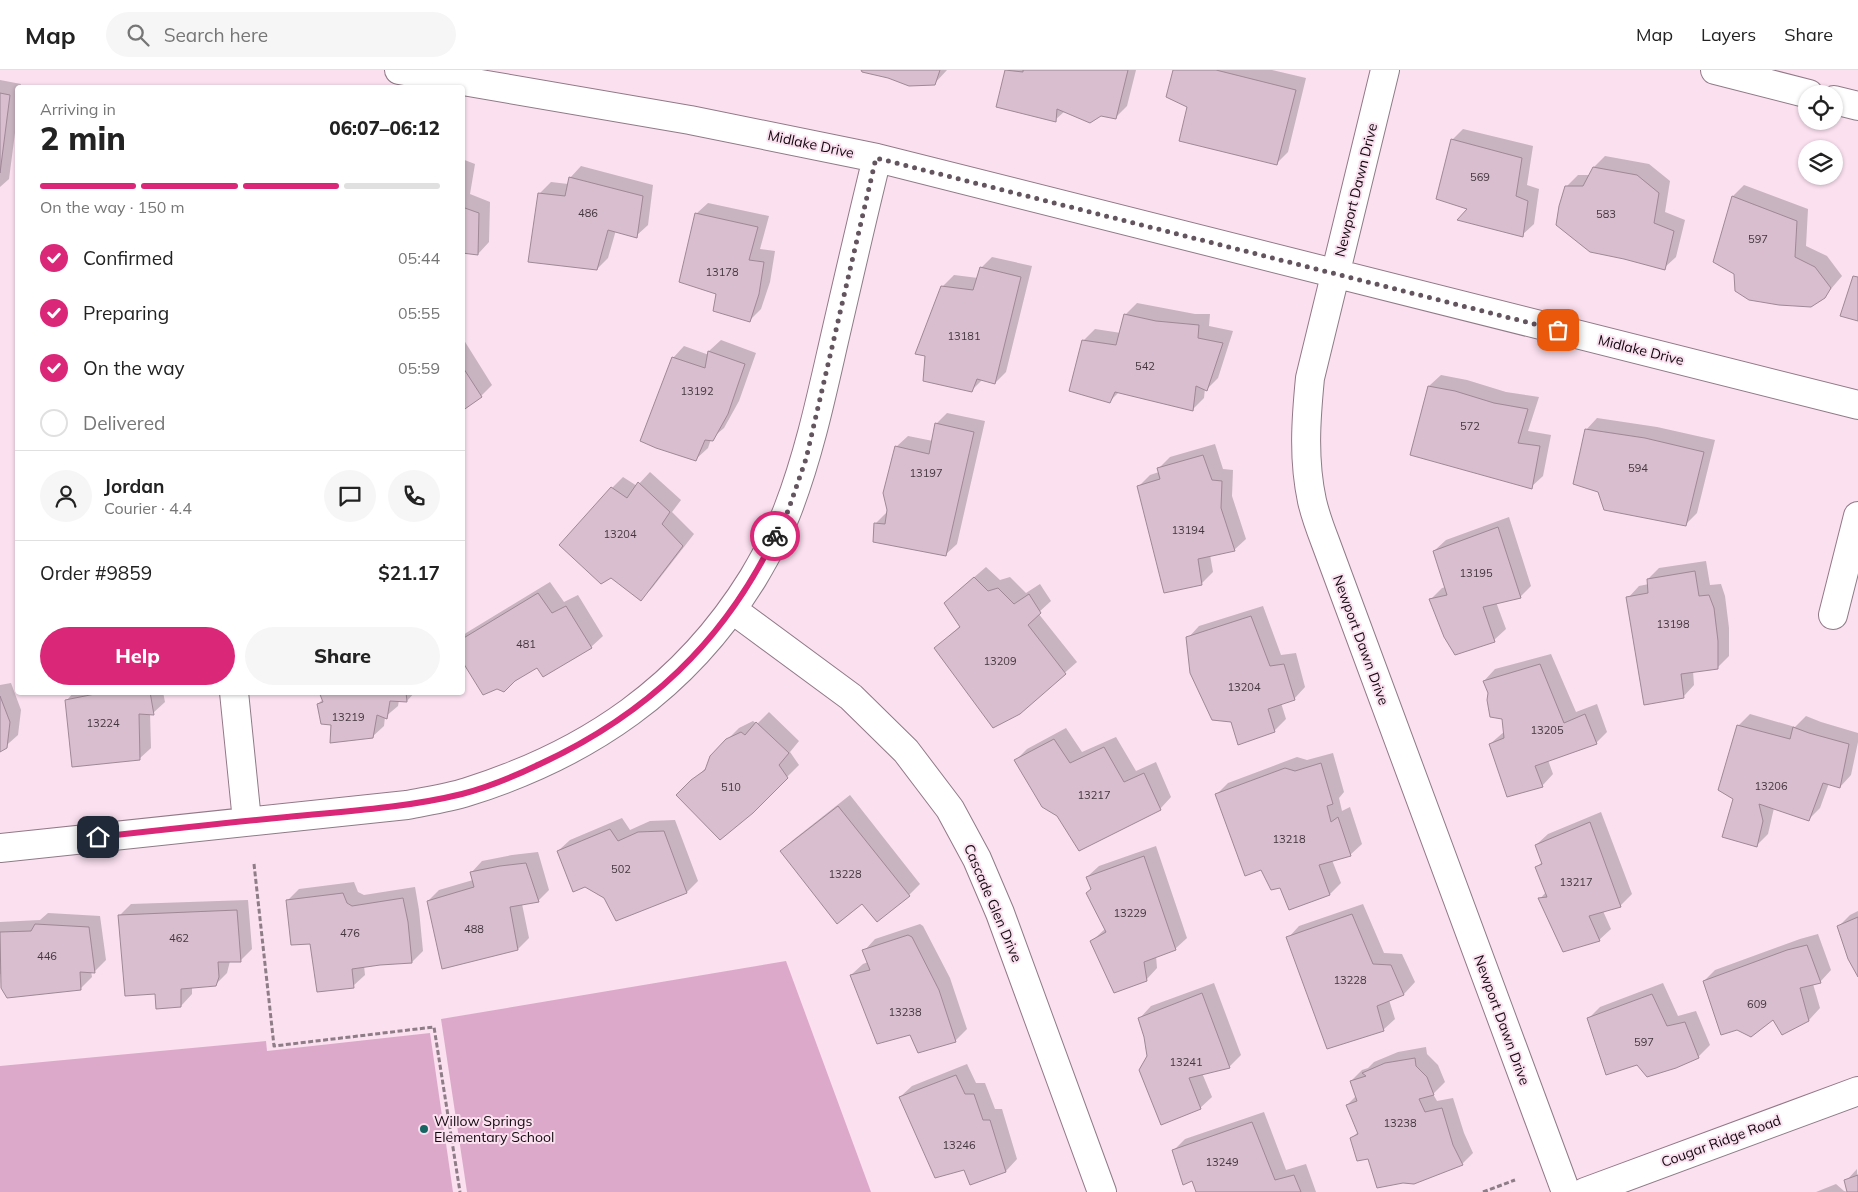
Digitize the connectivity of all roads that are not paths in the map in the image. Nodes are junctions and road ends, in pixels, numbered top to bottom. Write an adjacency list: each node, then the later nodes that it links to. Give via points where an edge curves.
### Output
1 (399, 70): 7 (street, Midlake Drive, via 690,120)
2 (1385, 70): 8 (street, Newport Dawn Drive)
3 (1715, 70): 4 (street)
4 (1798, 91)
5 (1843, 102): 6 (street)
6 (1858, 106)
7 (876, 158): 8 (street, Midlake Drive); 11 (street, via 806,459 784,519)
8 (1335, 273): 9 (street, Midlake Drive); 18 (street, Newport Dawn Drive, via 1310,378 1306,461 1312,501)
9 (1858, 405)
10 (1858, 516): 12 (street)
11 (733, 610): 14 (street, via 697,653 661,688 620,720 571,750 518,775 465,793 407,805); 17 (street, Cascade Glen Drive, via 851,697 906,751 950,809 977,859 1000,913)
12 (1832, 615)
13 (234, 695): 14 (street)
14 (247, 821): 15 (street)
15 (0, 848)
16 (1858, 1091): 19 (street, Cougar Ridge Road)
17 (1102, 1192)
18 (1566, 1192)
19 (1585, 1192)

